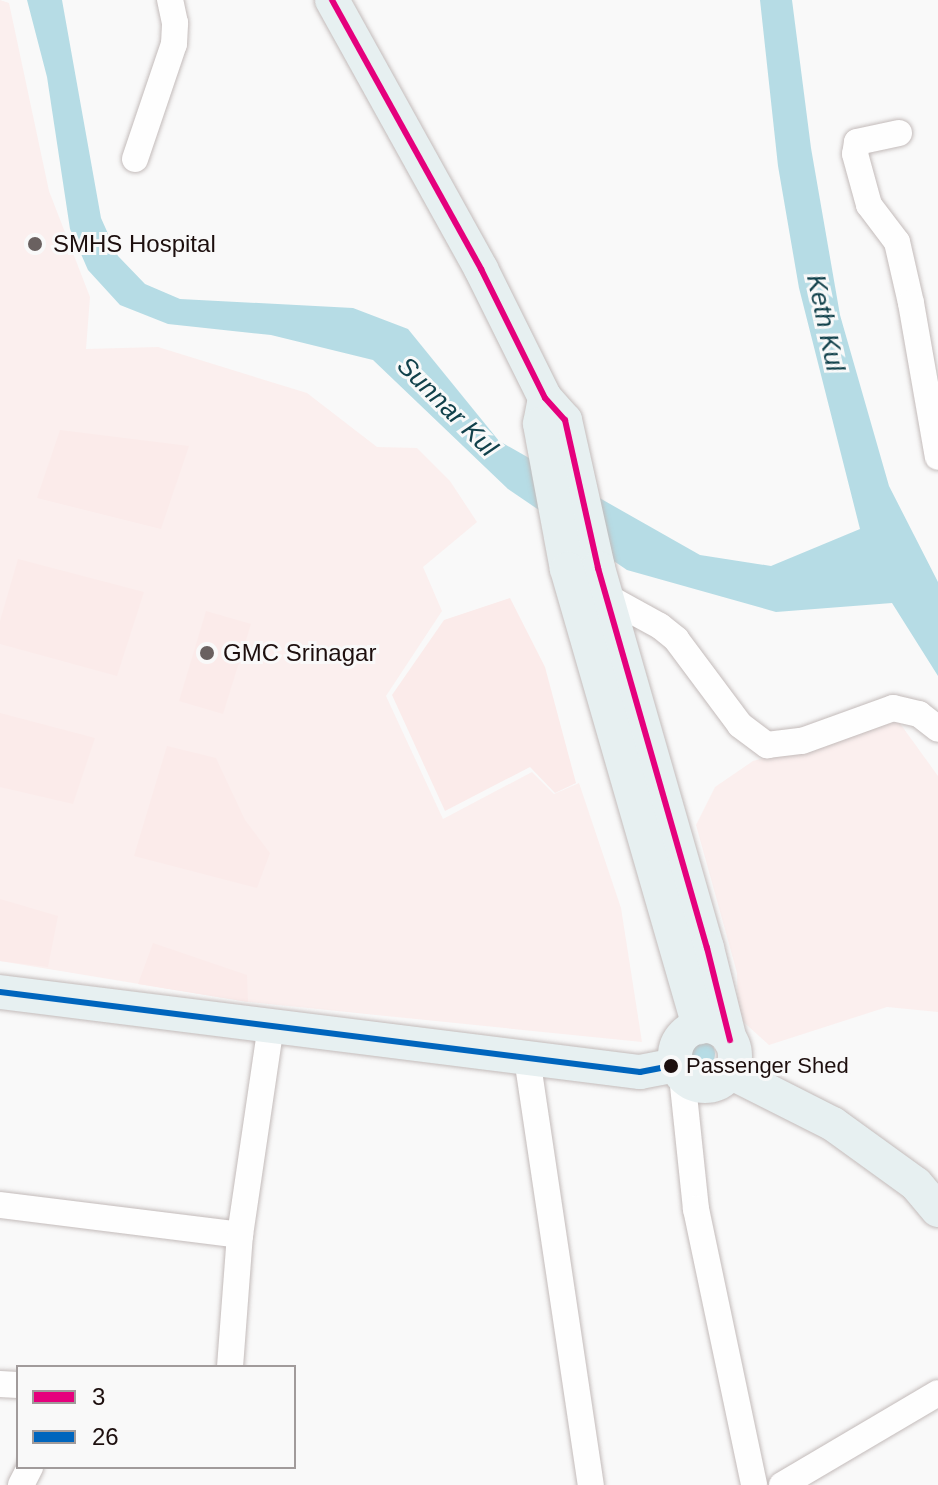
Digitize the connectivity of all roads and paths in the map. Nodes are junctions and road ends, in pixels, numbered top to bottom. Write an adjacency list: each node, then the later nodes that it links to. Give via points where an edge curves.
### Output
1 (170, 0): 4 (street, via 174,44)
2 (332, 0): 6 (main road, via 481,269 545,398 540,424 557,440)
3 (899, 133): 5 (street, via 857,142 855,154 869,205 897,242)
4 (135, 159)
5 (938, 457)
6 (591, 578): 7 (street, via 676,639 740,725 767,745 802,741 893,708 919,714); 10 (main road); 11 (main road, via 707,948)
7 (938, 729)
8 (0, 992): 9 (main road)
9 (271, 1026): 12 (main road); 16 (street)
10 (699, 1027): 11 (main road, via 722,1032); 13 (main road, via 679,1040)
11 (730, 1056): 13 (main road, via 723,1079 704,1086); 15 (main road, via 916,1184)
12 (527, 1058): 13 (main road, via 640,1072); 19 (street)
13 (679, 1070): 20 (street, via 696,1209)
14 (0, 1205): 16 (street)
15 (938, 1210)
16 (240, 1235): 17 (street)
17 (230, 1365)
18 (938, 1393): 21 (street)
19 (591, 1485)
20 (754, 1485)
21 (782, 1485)

